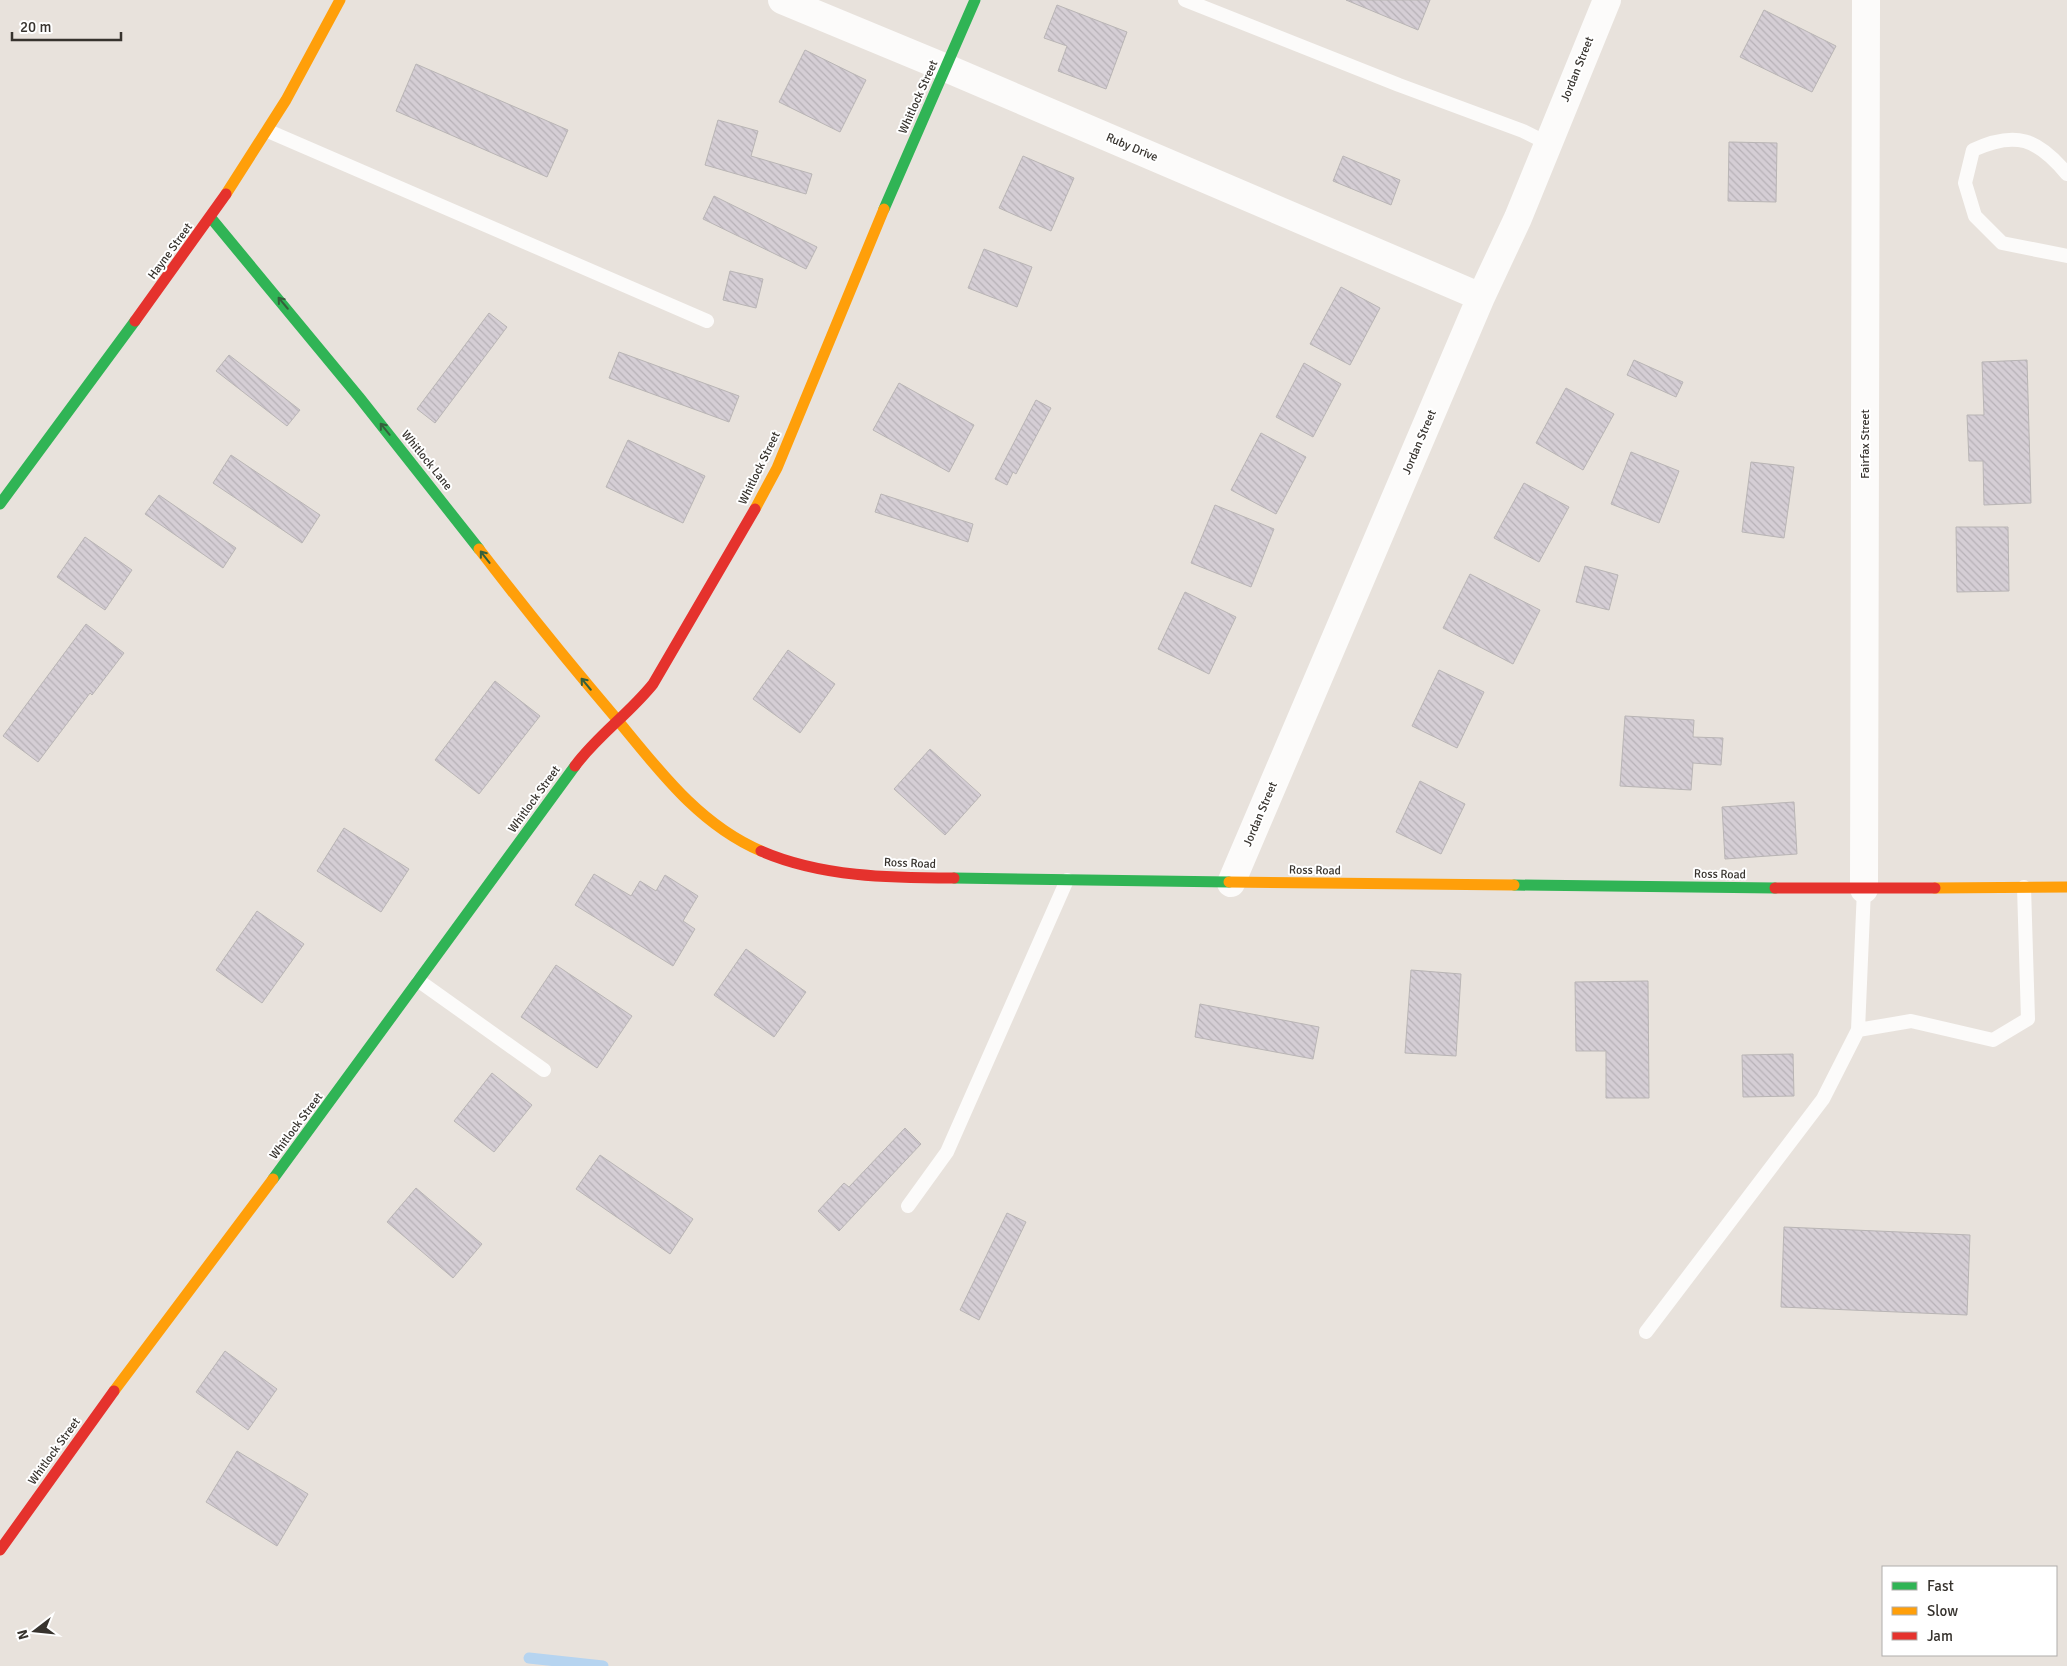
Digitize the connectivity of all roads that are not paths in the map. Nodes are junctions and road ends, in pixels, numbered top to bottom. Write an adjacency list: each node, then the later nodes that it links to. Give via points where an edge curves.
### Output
1 (340, 0): 8 (street, Hayne Street)
2 (782, 0): 7 (street, Ruby Drive)
3 (975, 0): 7 (street, Whitlock Street)
4 (1184, 0): 9 (lane)
5 (1606, 0): 9 (street, Jordan Street)
6 (1866, 0): 21 (street, Fairfax Street)
7 (946, 68): 13 (street, Ruby Drive); 16 (street, Whitlock Street, via 777,468 653,684)
8 (268, 131): 11 (street, Hayne Street); 14 (lane)
9 (1547, 143): 13 (street, Jordan Street, via 1518,218)
10 (2067, 174): 12 (lane, via 2050,154 2018,138 1993,141 1973,150 1965,183 1975,216 2002,243)
11 (211, 218): 15 (street, Hayne Street); 16 (street, Whitlock Lane, one-way to 11, via 294,316)
12 (2067, 256)
13 (1481, 297): 18 (street, Jordan Street)
14 (707, 321)
15 (0, 504)
16 (618, 721): 17 (street, Ross Road, via 690,805 724,832 763,852 805,866 861,875); 22 (street, Whitlock Street, via 583,756)
17 (1066, 880): 18 (street, Ross Road); 25 (lane, via 947,1152)
18 (1231, 883): 21 (street, Ross Road)
19 (2024, 887): 20 (street, Ross Road); 21 (street, Ross Road); 23 (lane, via 2028,1019 1993,1040 1911,1021)
20 (2067, 887)
21 (1864, 889): 23 (lane)
22 (420, 981): 24 (lane); 27 (street, Whitlock Street, via 148,1344)
23 (1858, 1030): 26 (lane, via 1823,1099)
24 (544, 1070)
25 (908, 1206)
26 (1646, 1332)
27 (0, 1550)

